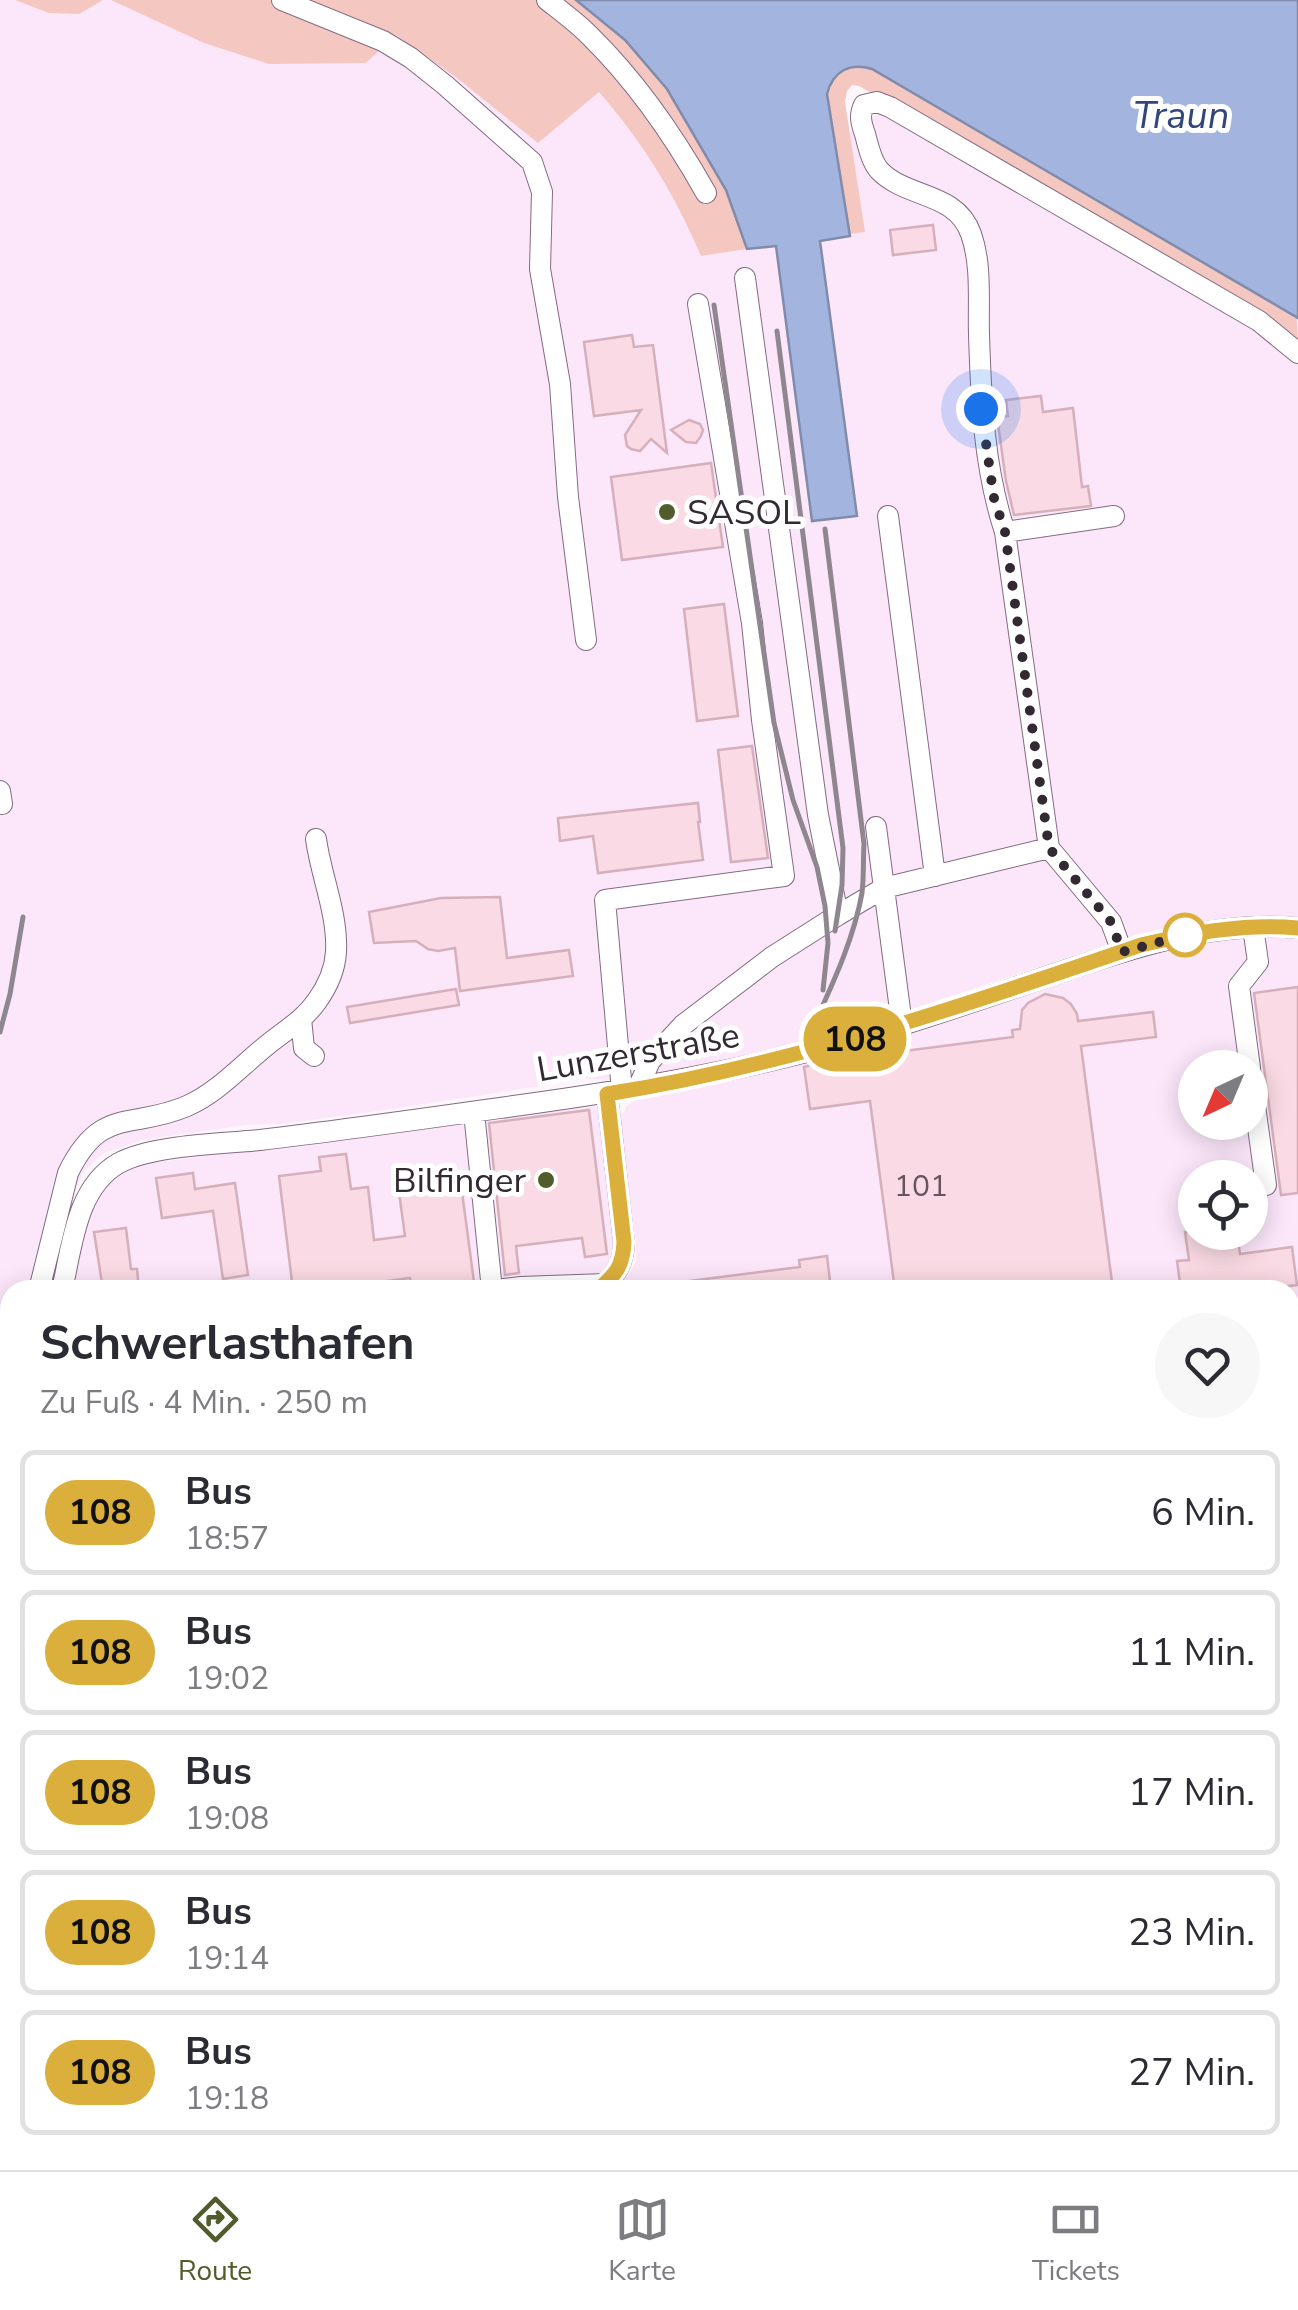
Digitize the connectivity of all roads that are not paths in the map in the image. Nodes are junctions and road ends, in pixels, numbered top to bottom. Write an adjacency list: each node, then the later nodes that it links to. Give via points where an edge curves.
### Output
1 (282, 0): 10 (street, via 411,58 532,162 542,192 540,269 560,384)
2 (546, 0): 3 (street, via 588,34 645,99)
3 (706, 193)
4 (745, 278): 16 (street, via 818,815)
5 (698, 304): 24 (street, via 752,624 784,876 605,900)
6 (1298, 352): 9 (street, via 1259,321 890,107 864,105 862,126 879,169 942,201 970,231 981,409)
7 (888, 516): 14 (street)
8 (1114, 516): 9 (street)
9 (1005, 532): 13 (street)
10 (586, 640)
11 (876, 827): 15 (street)
12 (316, 839): 20 (street, via 336,951 325,988)
13 (1049, 848): 14 (street); 19 (street, via 1111,922)
14 (934, 876): 15 (street)
15 (884, 888): 16 (street); 21 (street)
16 (838, 915): 24 (street, via 683,1025)
17 (1253, 927): 18 (street, Lunzerstraße); 19 (street, Lunzerstraße); 22 (street, via 1258,962 1238,986)
18 (1298, 928)
19 (1122, 952): 21 (street, Lunzerstraße)
20 (302, 1019): 23 (street, via 304,1048); 26 (street, via 187,1106 126,1120 88,1141 68,1172)
21 (902, 1024): 24 (street, Lunzerstraße, via 778,1060)
22 (1247, 1050)
23 (314, 1056)
24 (622, 1091): 25 (street, Lunzerstraße); 29 (street, via 624,1259)
25 (474, 1112): 27 (street, Lunzerstraße, via 153,1152 121,1162 82,1207); 28 (street)
26 (41, 1280)
27 (64, 1280)
28 (492, 1280)
29 (608, 1280)

